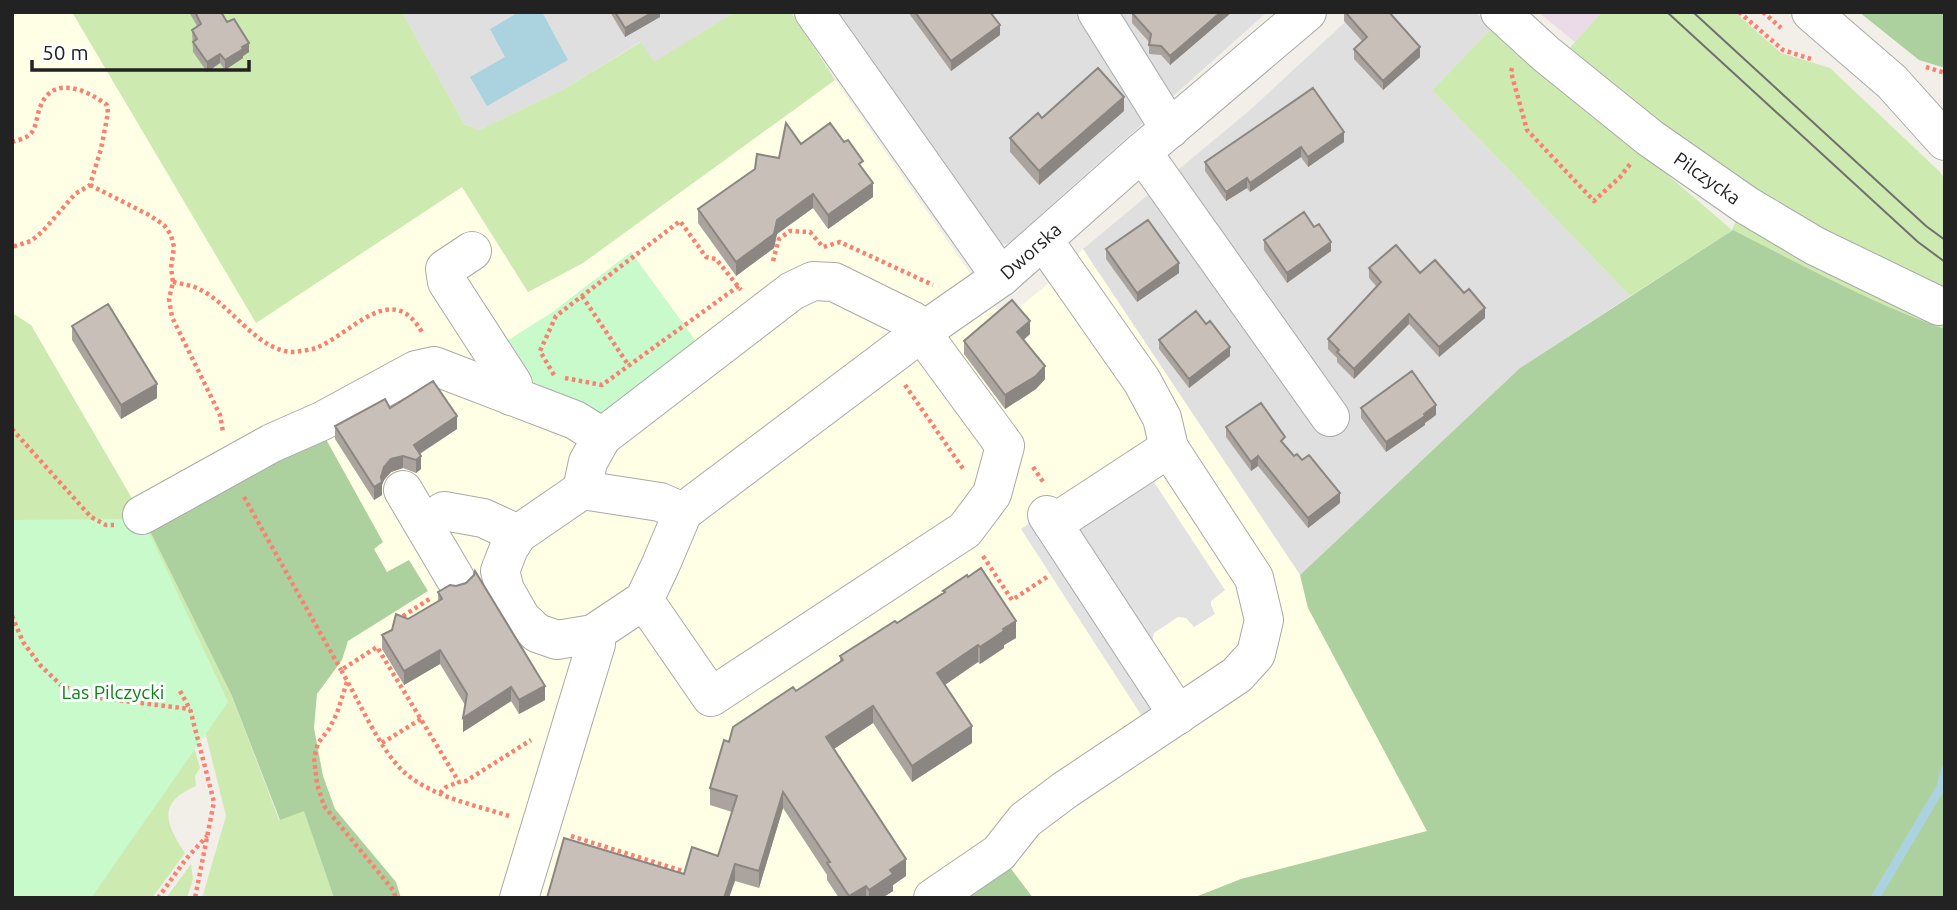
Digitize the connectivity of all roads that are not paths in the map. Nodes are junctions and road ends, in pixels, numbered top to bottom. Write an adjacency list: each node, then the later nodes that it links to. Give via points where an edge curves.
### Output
1 (814, 12): 12 (street, Dworska)
2 (1097, 12): 8 (street)
3 (1307, 12): 8 (street, Dworska)
4 (1811, 12): 6 (street)
5 (1512, 23): 13 (street, Pilczycka, via 1650,138 1746,205 1815,246)
6 (1892, 82): 7 (street); 9 (street)
7 (1945, 108)
8 (1156, 141): 10 (street, Dworska); 16 (street)
9 (1945, 141)
10 (1044, 241): 12 (street, Dworska); 18 (street, via 1142,381 1162,418)
11 (472, 251): 15 (street, via 445,269 447,282 513,384)
12 (1001, 277): 14 (street)
13 (1940, 306)
14 (922, 332): 17 (street, via 913,321 834,282 813,281 792,291); 21 (street); 26 (street, via 1005,446 992,494 965,530 711,697)
15 (511, 396): 17 (street, via 575,420); 22 (street, via 435,366 416,370)
16 (1330, 417)
17 (603, 437): 20 (street, via 588,462)
18 (1169, 448): 28 (street, via 1254,578 1264,620 1256,654 1237,675); 28 (street, via 1050,519)
19 (404, 490): 23 (street)
20 (582, 490): 21 (street, via 660,502); 24 (street)
21 (683, 512): 26 (street)
22 (142, 515)
23 (424, 524): 24 (street, via 444,511 483,518); 25 (street)
24 (518, 534): 27 (street, via 500,571 521,618 537,633 557,640)
25 (455, 578)
26 (644, 600): 27 (street)
27 (593, 635): 29 (street, via 596,644)
28 (1178, 715): 30 (street, via 1065,790 1025,820 999,853)
29 (519, 898)
30 (933, 898)

